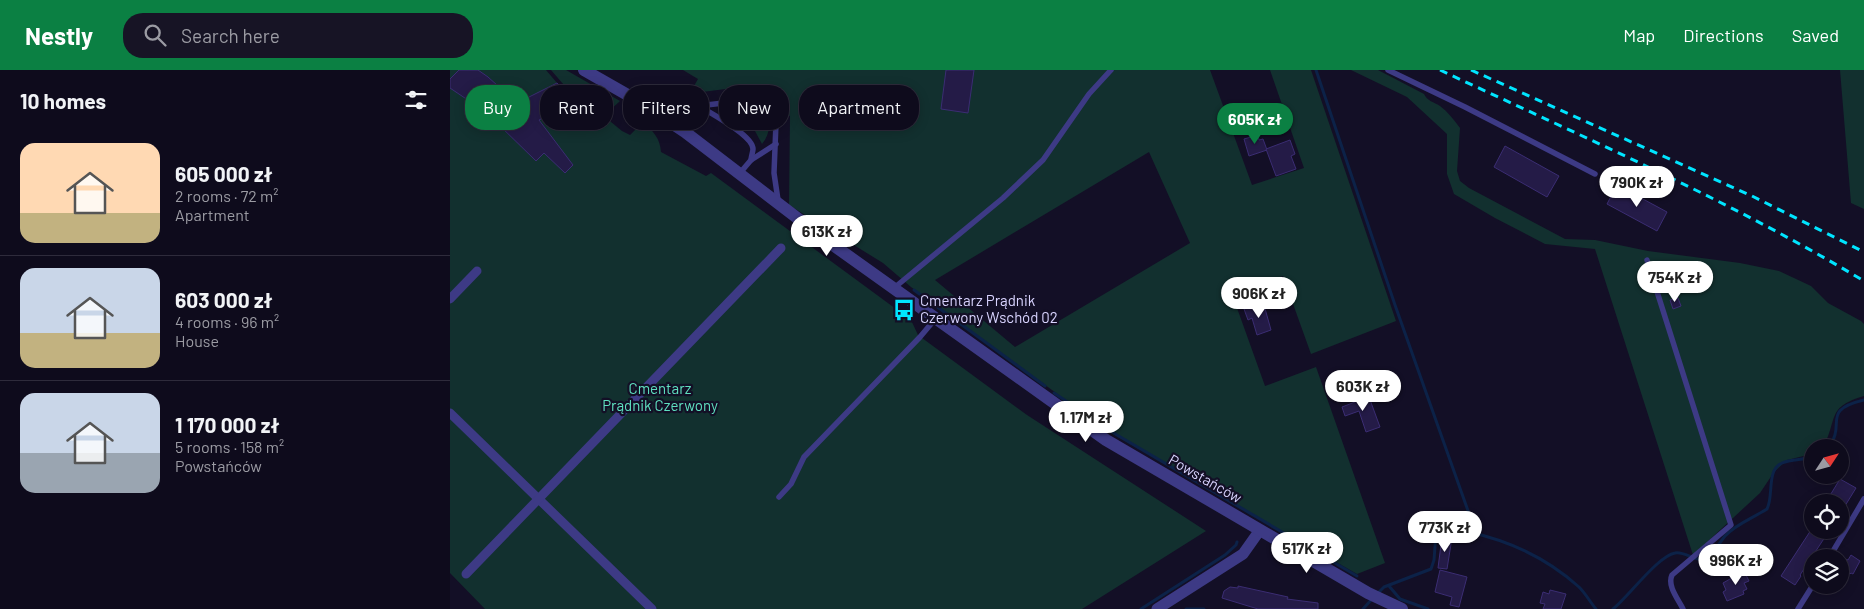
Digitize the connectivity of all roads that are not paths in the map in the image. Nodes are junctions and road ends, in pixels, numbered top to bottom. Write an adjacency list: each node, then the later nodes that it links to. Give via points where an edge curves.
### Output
1 (584, 70): 4 (street, Powstańców)
2 (1111, 70): 17 (lane, via 1089,94 1043,160 1003,198)
3 (1388, 70): 12 (lane)
4 (623, 93)
5 (709, 105): 9 (lane, via 749,100 766,104 774,114)
6 (709, 113): 10 (lane, via 750,141 753,148)
7 (682, 130): 8 (street, Powstańców)
8 (685, 132): 11 (street, Powstańców)
9 (776, 144): 10 (lane); 13 (lane, via 774,173)
10 (751, 160): 11 (lane)
11 (740, 173): 13 (street, Powstańców)
12 (1594, 174)
13 (778, 202): 17 (street, Powstańców)
14 (781, 248): 23 (street)
15 (1647, 260): 31 (lane, via 1731,525 1672,575 1670,580)
16 (477, 271): 18 (street)
17 (894, 288): 19 (street, Powstańców)
18 (450, 298)
19 (936, 318): 21 (lane, via 804,457 797,476); 24 (street, Powstańców, via 1106,440)
20 (450, 413): 23 (street)
21 (779, 497)
22 (1864, 498): 25 (lane)
23 (540, 499): 26 (street); 28 (street)
24 (1260, 530): 29 (street, via 1243,554); 30 (street, Powstańców, via 1368,593)
25 (1834, 549)
26 (466, 574)
27 (1807, 594): 32 (lane)
28 (652, 609)
29 (1157, 609)
30 (1402, 609)
31 (1682, 609)
32 (1798, 609)

